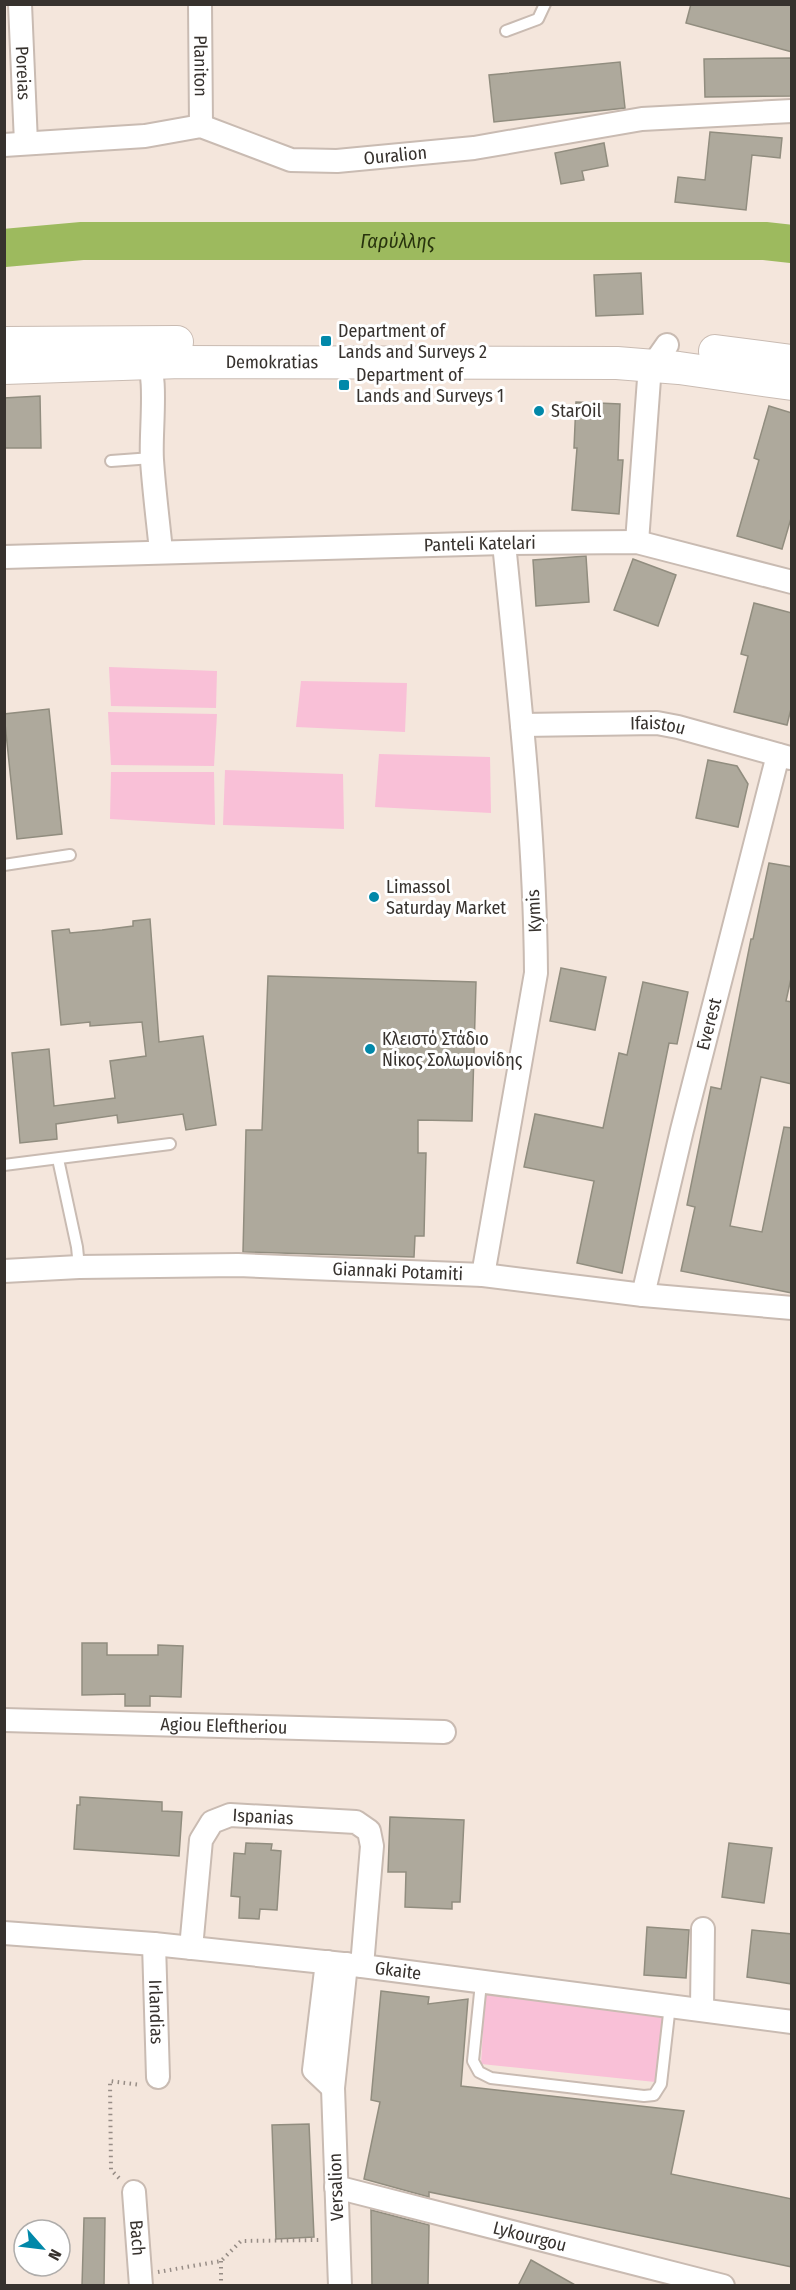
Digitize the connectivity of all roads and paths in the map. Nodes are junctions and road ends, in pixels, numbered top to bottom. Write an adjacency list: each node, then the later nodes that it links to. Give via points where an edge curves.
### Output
1 (20, 4): 7 (street, Poreias)
2 (200, 4): 6 (street, Planiton)
3 (545, 4): 4 (lane, via 538,19)
4 (506, 31)
5 (792, 111): 6 (street, Ouralion, via 642,119 474,148 338,161 291,160)
6 (201, 126): 7 (street, via 146,136)
7 (15, 144)
8 (4, 344): 9 (street, Demokratias)
9 (144, 353): 10 (street, Demokratias, via 486,341); 12 (street, Demokratias); 14 (street)
10 (660, 355): 11 (street, Demokratias); 13 (street, Demokratias); 16 (street, via 649,379)
11 (792, 361)
12 (4, 368)
13 (792, 384)
14 (152, 458): 15 (lane); 18 (street)
15 (111, 461)
16 (637, 542): 17 (street, Panteli Katelari); 20 (street, Panteli Katelari)
17 (504, 543): 18 (street, Panteli Katelari); 21 (street, Kymis)
18 (161, 551): 19 (street, Panteli Katelari)
19 (4, 557)
20 (792, 582)
21 (522, 725): 22 (street, Ifaistou, via 657,723); 30 (street, Kymis, via 536,973)
22 (785, 757): 31 (street, Everest, via 682,1130)
23 (70, 855): 24 (lane)
24 (4, 865)
25 (170, 1144): 26 (lane)
26 (58, 1159): 27 (lane); 28 (lane)
27 (4, 1165)
28 (78, 1267): 29 (street, Giannaki Potamiti); 30 (street, Giannaki Potamiti, via 238,1265)
29 (4, 1271)
30 (483, 1275): 31 (street, Giannaki Potamiti)
31 (643, 1295): 32 (street, Giannaki Potamiti)
32 (792, 1308)
33 (4, 1720): 34 (street, Agiou Eleftheriou)
34 (444, 1731)
35 (703, 1929): 42 (street)
36 (4, 1933): 37 (street, Gkaite)
37 (154, 1944): 38 (street, Gkaite); 44 (street, Irlandias)
38 (191, 1948): 39 (street, Gkaite); 39 (street, Ispanias, via 201,1840 212,1822 230,1815 356,1822 369,1831 372,1846)
39 (345, 1964): 40 (street, Gkaite); 45 (street, Versalion, via 314,2070 333,2088)
40 (481, 1983): 41 (street, Gkaite); 41 (lane, via 473,2061 479,2072 490,2078 644,2096 654,2095 661,2084)
41 (670, 2005): 42 (street, Gkaite)
42 (702, 2008): 43 (street, Gkaite)
43 (792, 2022)
44 (158, 2077): 46 (path, via 156,2086 110,2081 111,2170)
45 (336, 2187): 47 (street, Versalion); 52 (street, Lykourgou)
46 (134, 2192): 49 (street, Bach)
47 (338, 2240): 48 (path, via 241,2241); 51 (street, Versalion)
48 (221, 2261): 49 (path); 50 (path)
49 (140, 2280)
50 (221, 2286)
51 (339, 2286)
52 (723, 2286)

